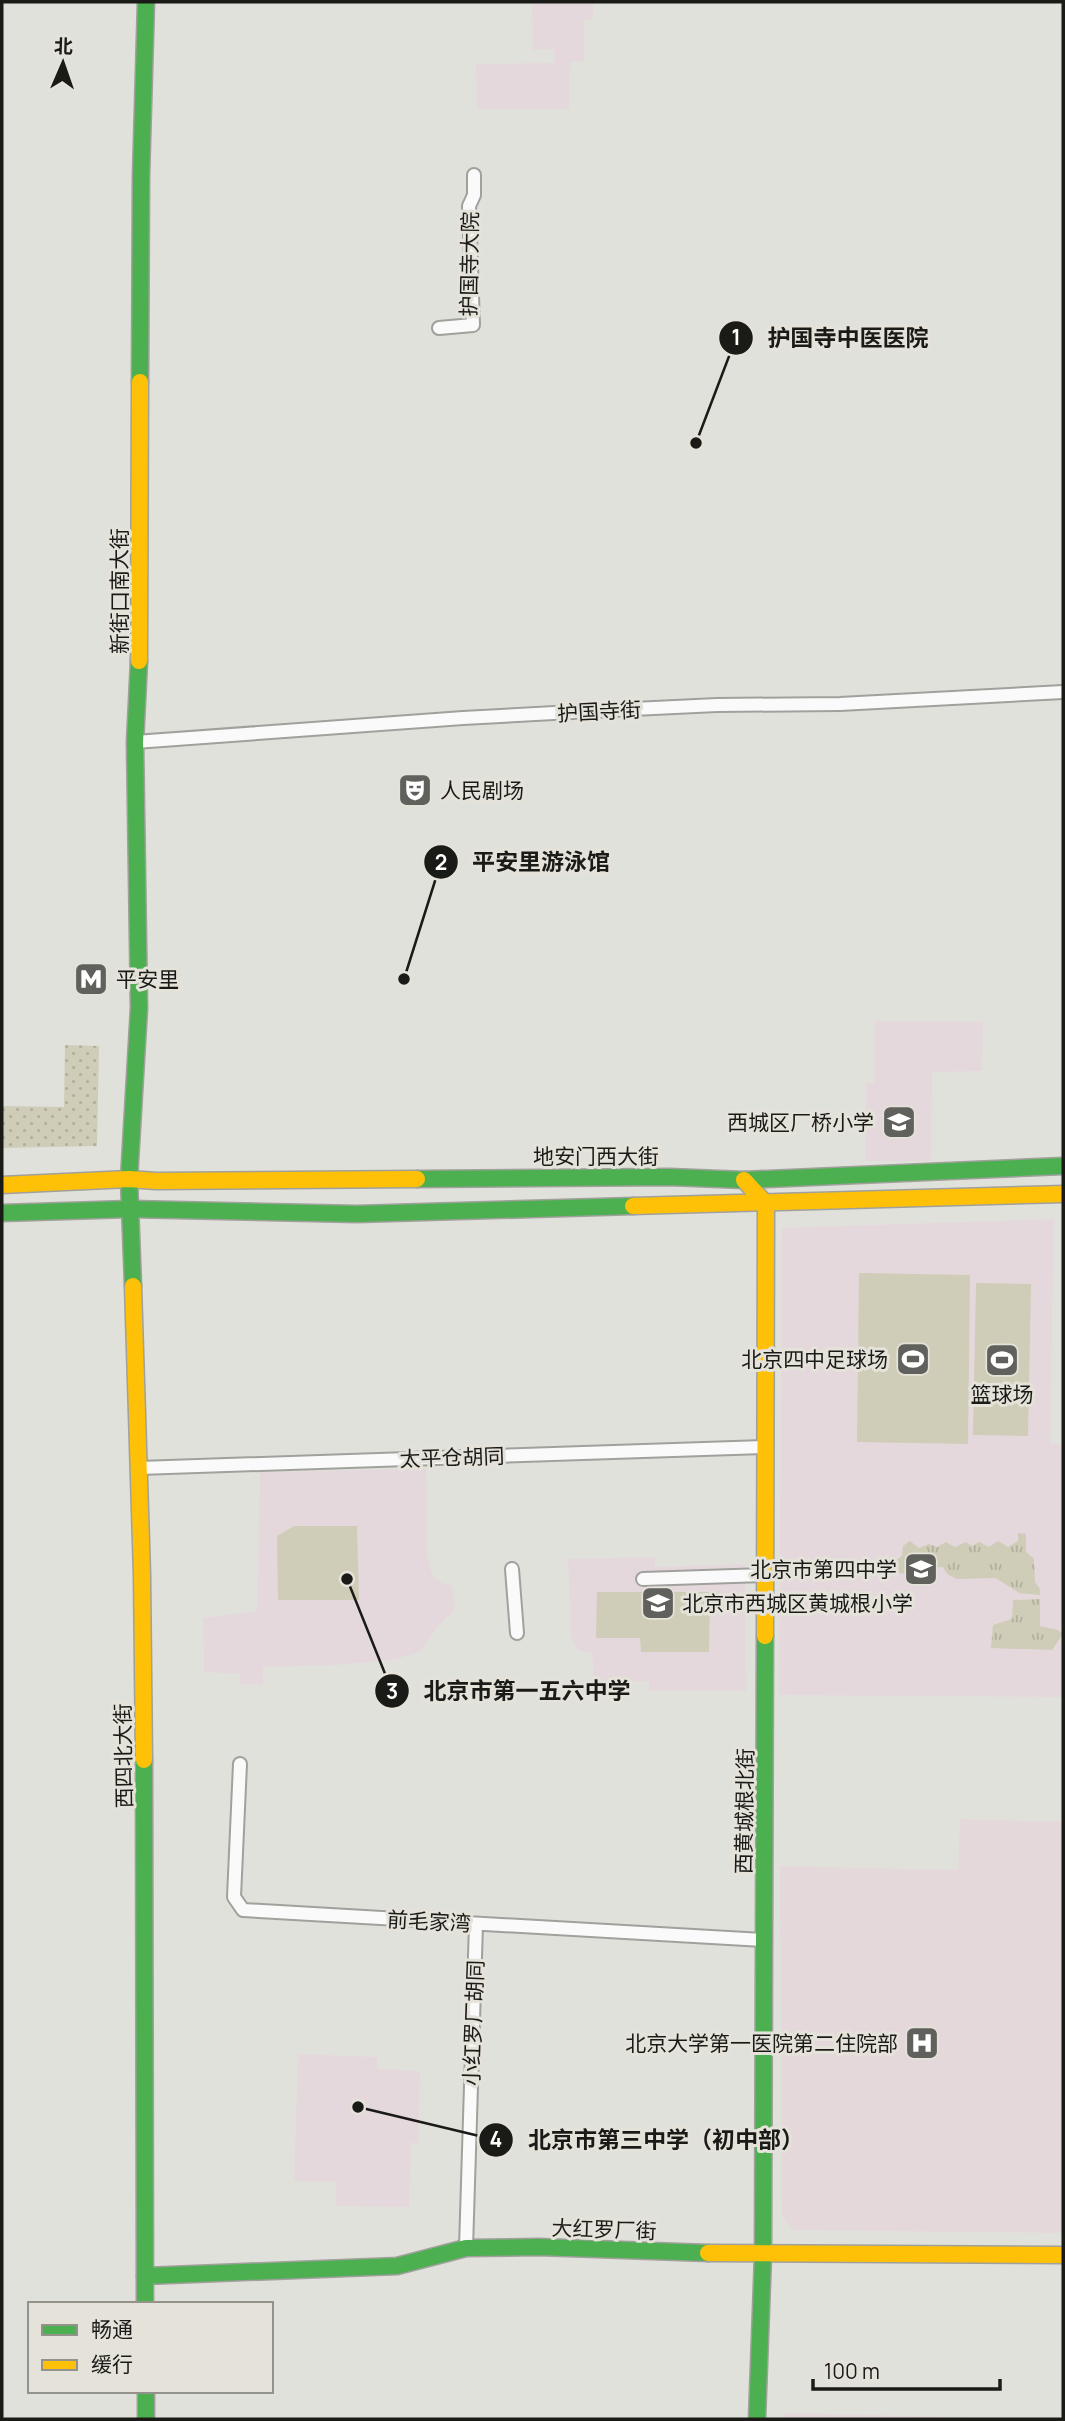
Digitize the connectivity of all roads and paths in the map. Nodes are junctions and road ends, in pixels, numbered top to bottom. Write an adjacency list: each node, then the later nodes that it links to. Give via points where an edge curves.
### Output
1 (146, 2): 5 (main road, 新街口南大街)
2 (474, 175): 3 (street, 护国寺大院, via 469,206 473,325)
3 (439, 328)
4 (1063, 692): 5 (street, 护国寺街, via 839,705 604,710)
5 (135, 742): 7 (main road, 新街口南大街, via 139,1008)
6 (1063, 1166): 8 (main road, 地安门西大街)
7 (129, 1179): 8 (main road, 地安门西大街); 9 (main road, 地安门西大街); 12 (main road, 新街口南大街)
8 (744, 1180): 11 (main road)
9 (2, 1185)
10 (1063, 1194): 11 (main road)
11 (766, 1204): 12 (main road, via 357,1214); 14 (main road, 西黄城根北街)
12 (130, 1209): 13 (main road); 15 (main road, 西四北大街)
13 (2, 1213)
14 (764, 1447): 15 (street, 太平仓胡同); 17 (main road, 西黄城根北街)
15 (139, 1468): 26 (main road, 西四北大街, via 146,1923)
16 (512, 1569): 19 (street)
17 (765, 1576): 18 (street); 22 (main road, 西黄城根北街)
18 (643, 1579)
19 (517, 1633)
20 (240, 1764): 21 (street, 前毛家湾, via 234,1897 243,1910)
21 (476, 1924): 22 (street, 前毛家湾); 23 (street, 小红罗厂胡同)
22 (763, 1940): 24 (main road, 西黄城根北街)
23 (466, 2248): 24 (main road, 大红罗厂街); 26 (main road, 大红罗厂街, via 397,2266)
24 (763, 2255): 25 (main road, 大红罗厂街); 30 (main road, 西黄城根北街)
25 (1063, 2255)
26 (145, 2276): 27 (main road, 西四北大街)
27 (145, 2302)
28 (146, 2393): 29 (main road)
29 (146, 2419)
30 (757, 2419)

